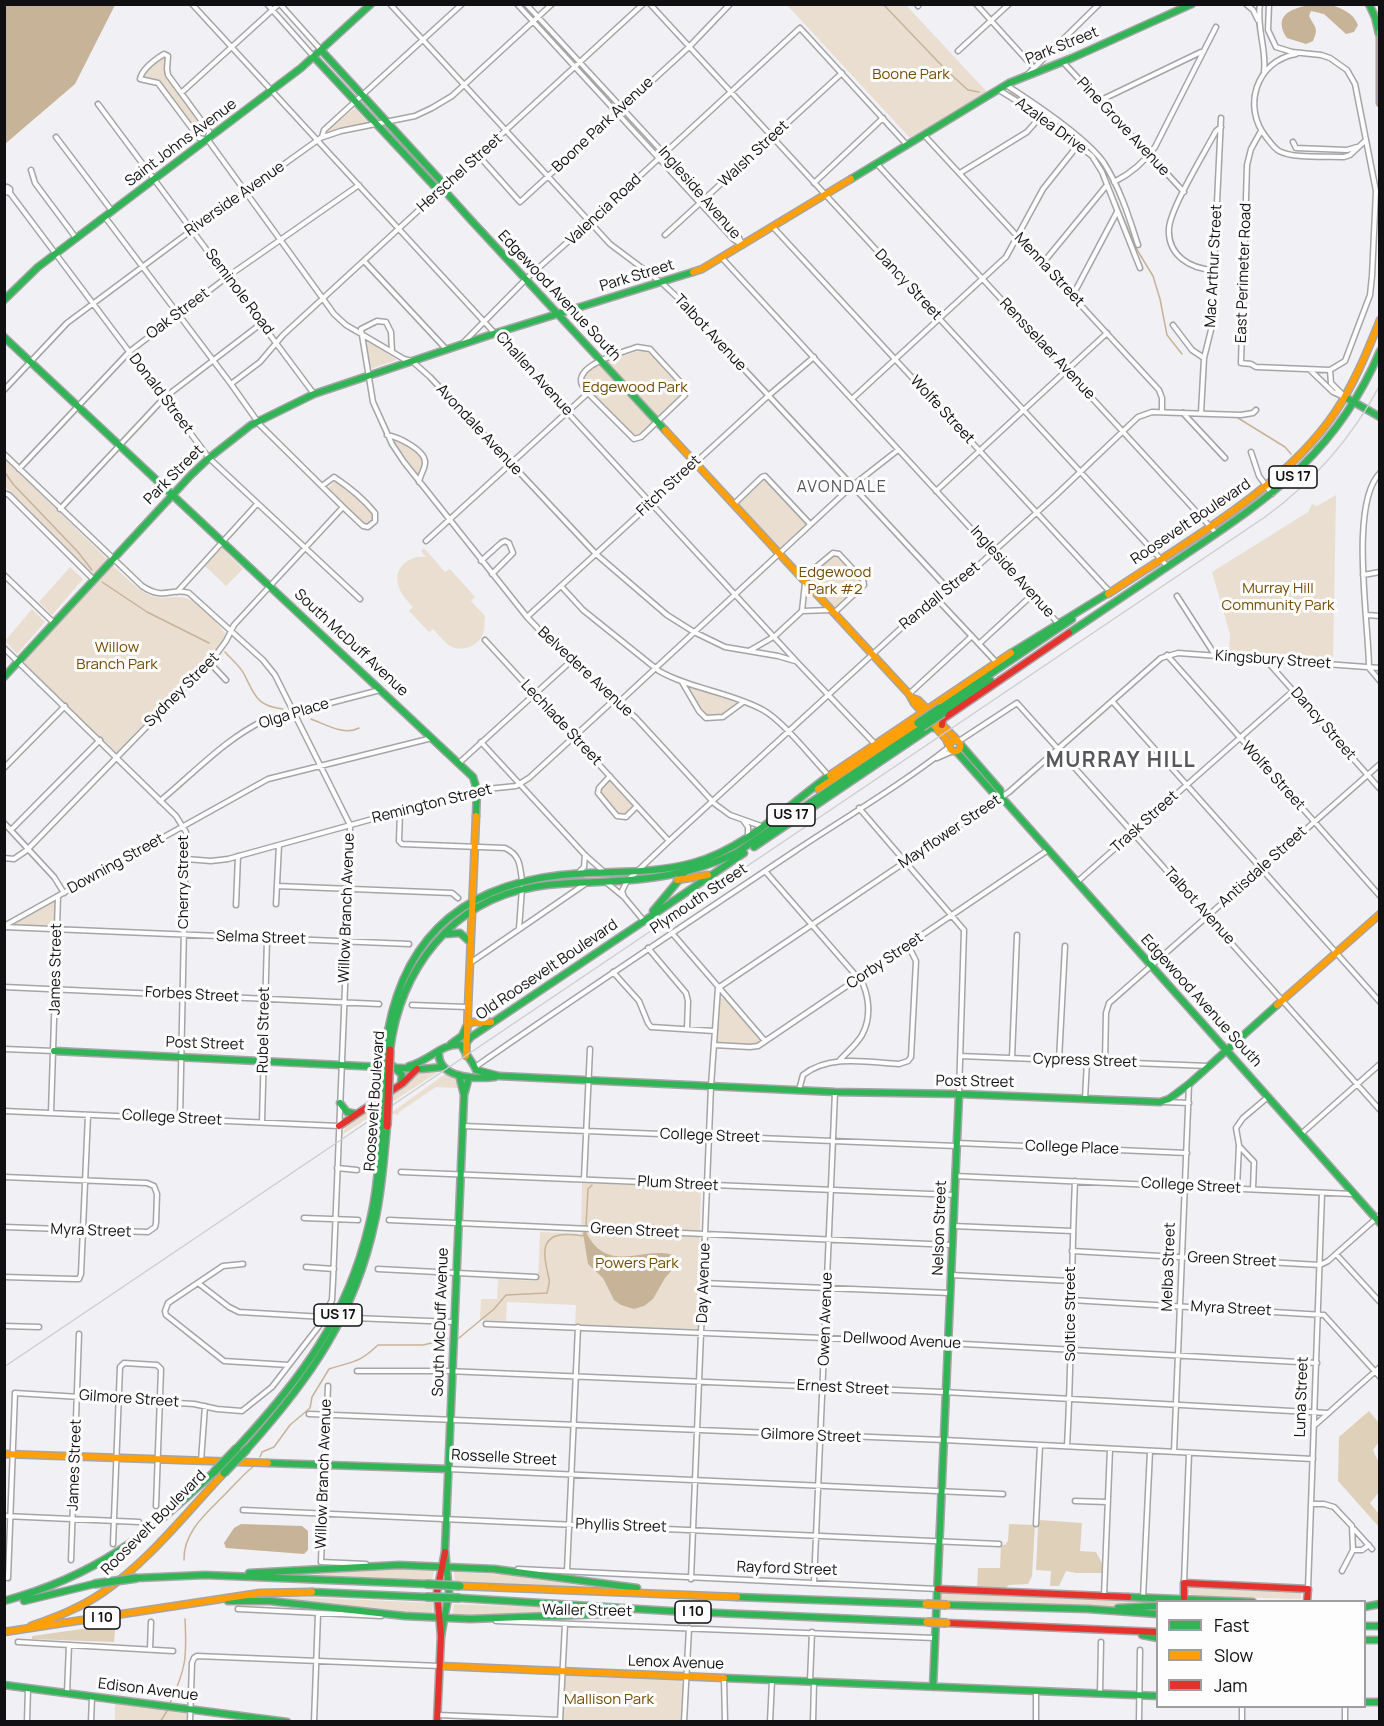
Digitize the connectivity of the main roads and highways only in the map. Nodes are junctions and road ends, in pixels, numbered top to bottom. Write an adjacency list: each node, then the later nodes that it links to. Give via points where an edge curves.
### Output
1 (371, 4): 5 (main road, Saint Johns Avenue)
2 (1369, 4): 4 (main road)
3 (1189, 5): 10 (main road, Park Street, via 998,89 693,273)
4 (1379, 33): 7 (main road)
5 (321, 50): 6 (main road, Saint Johns Avenue); 8 (main road, Edgewood Avenue South, via 442,182)
6 (314, 57): 8 (main road, Edgewood Avenue South, via 436,188); 9 (main road, Saint Johns Avenue, via 24,279)
7 (1380, 103)
8 (443, 189): 10 (main road, Edgewood Avenue South)
9 (4, 300)
10 (558, 314): 17 (main road, Park Street, via 314,394 258,421 209,458); 21 (main road, Edgewood Avenue South)
11 (1380, 320): 14 (main road, Roosevelt Boulevard / US 17)
12 (4, 337): 17 (main road, South McDuff Avenue)
13 (1380, 351): 15 (main road, Roosevelt Boulevard / US 17)
14 (1345, 397): 15 (main road); 18 (main road, Roosevelt Boulevard / US 17, via 1314,441 1266,487)
15 (1354, 403): 16 (main road); 19 (main road, Roosevelt Boulevard / US 17, via 1313,457 1272,495)
16 (1380, 417)
17 (172, 494): 20 (main road, Park Street); 30 (main road, South McDuff Avenue, via 473,777 477,790)
18 (1110, 592): 21 (main road, via 1057,622); 22 (main road, US 17)
19 (1116, 600): 22 (main road, US 17); 24 (main road, via 943,719)
20 (4, 677)
21 (925, 711): 24 (main road, Edgewood Avenue South); 25 (main road)
22 (941, 711): 23 (main road, US 17, bridge)
23 (920, 725): 25 (main road, US 17); 28 (main road, Roosevelt Boulevard / US 17, via 736,853)
24 (939, 726): 27 (main road, via 930,728); 41 (main road, Edgewood Avenue South, via 995,795 1001,797)
25 (771, 819): 26 (main road, Roosevelt Boulevard / US 17)
26 (700, 861): 28 (main road); 29 (main road, Roosevelt Boulevard / US 17, via 674,868 546,876)
27 (716, 872): 28 (main road); 33 (main road)
28 (682, 877): 29 (main road, Roosevelt Boulevard / US 17); 33 (main road)
29 (522, 885): 30 (main road, Roosevelt Boulevard / US 17, via 497,889); 31 (main road, Roosevelt Boulevard / US 17)
30 (472, 902): 31 (main road); 40 (main road, Roosevelt Boulevard / US 17, via 430,936 407,969 391,1007)
31 (471, 912): 34 (main road, Roosevelt Boulevard / US 17); 35 (main road)
32 (1380, 914): 41 (main road)
33 (644, 921): 36 (main road, Old Roosevelt Boulevard)
34 (443, 934): 35 (main road, via 457,932); 40 (main road, Roosevelt Boulevard / US 17, via 409,978)
35 (470, 942): 37 (main road)
36 (494, 1022): 37 (main road, via 472,1022); 38 (main road, Old Roosevelt Boulevard)
37 (467, 1026): 38 (main road); 39 (main road, Old Roosevelt Boulevard)
38 (467, 1042): 44 (main road)
39 (449, 1046): 43 (main road); 44 (main road, via 461,1045)
40 (387, 1050): 59 (main road, Roosevelt Boulevard / US 17, bridge)
41 (1226, 1050): 54 (main road, Post Street, via 1169,1100 1160,1102); 60 (main road, Edgewood Avenue South)
42 (54, 1051): 45 (main road, Post Street)
43 (439, 1051): 46 (main road, Post Street, via 424,1062); 47 (main road, via 437,1059)
44 (466, 1056): 48 (main road)
45 (393, 1066): 46 (main road, Post Street); 53 (main road, via 402,1075)
46 (404, 1067): 49 (main road, Post Street)
47 (442, 1067): 49 (main road, Post Street); 50 (main road, Post Street)
48 (476, 1067): 51 (main road, Post Street); 52 (main road, via 475,1076)
49 (417, 1069): 53 (main road)
50 (459, 1075): 52 (main road, Post Street); 55 (main road, South McDuff Avenue)
51 (499, 1076): 52 (main road, Post Street); 54 (main road, Post Street)
52 (470, 1077): 55 (main road, South McDuff Avenue)
53 (400, 1084): 57 (main road)
54 (959, 1094): 65 (main road, Nelson Street)
55 (464, 1095): 62 (main road, South McDuff Avenue)
56 (340, 1103): 57 (main road, via 347,1112)
57 (356, 1114): 58 (main road)
58 (339, 1126)
59 (384, 1128): 70 (main road, Roosevelt Boulevard / US 17, bridge, via 376,1196 360,1262 342,1308 318,1352 274,1410 214,1472 132,1544 109,1560 56,1585); 78 (main road, Roosevelt Boulevard / US 17, bridge, via 378,1214 365,1263 332,1340 303,1385 248,1449 110,1587 83,1604)
60 (1378, 1219)
61 (4, 1454): 62 (main road, Rosselle Street)
62 (448, 1469): 63 (main road, South McDuff Avenue)
63 (444, 1567): 64 (main road, Rayford Street, via 399,1565); 66 (main road, Rayford Street, via 494,1569); 76 (main road, South McDuff Avenue, via 437,1592); 76 (main road, South McDuff Avenue, via 449,1593)
64 (233, 1575): 66 (main road, I 10, bridge); 70 (main road, I 10, bridge, via 137,1578)
65 (938, 1589): 67 (main road, Rayford Street); 84 (main road, Nelson Street)
66 (678, 1594): 73 (main road, I 10, bridge)
67 (1184, 1598): 68 (main road, Rayford Street); 69 (main road, Luna Street, via 1184,1583 1308,1589)
68 (1218, 1600)
69 (1308, 1600)
70 (4, 1603)
71 (187, 1604): 74 (main road, I 10, bridge, via 282,1592); 76 (main road, Waller Street, via 270,1601); 78 (main road, I 10)
72 (1156, 1606): 73 (main road)
73 (1088, 1610): 75 (main road, I 10)
74 (670, 1611): 76 (main road, Waller Street); 77 (main road, I 10, bridge)
75 (1156, 1614)
76 (442, 1618): 82 (main road, South McDuff Avenue)
77 (1074, 1628): 80 (main road, I 10); 81 (main road)
78 (18, 1630): 79 (main road, I 10)
79 (4, 1632)
80 (1156, 1632)
81 (1156, 1638)
82 (440, 1666): 84 (main road, Lenox Avenue); 86 (main road, South McDuff Avenue)
83 (4, 1685): 87 (main road, Edison Avenue)
84 (933, 1687): 85 (main road, Lenox Avenue)
85 (1156, 1696)
86 (437, 1718)
87 (287, 1722)

